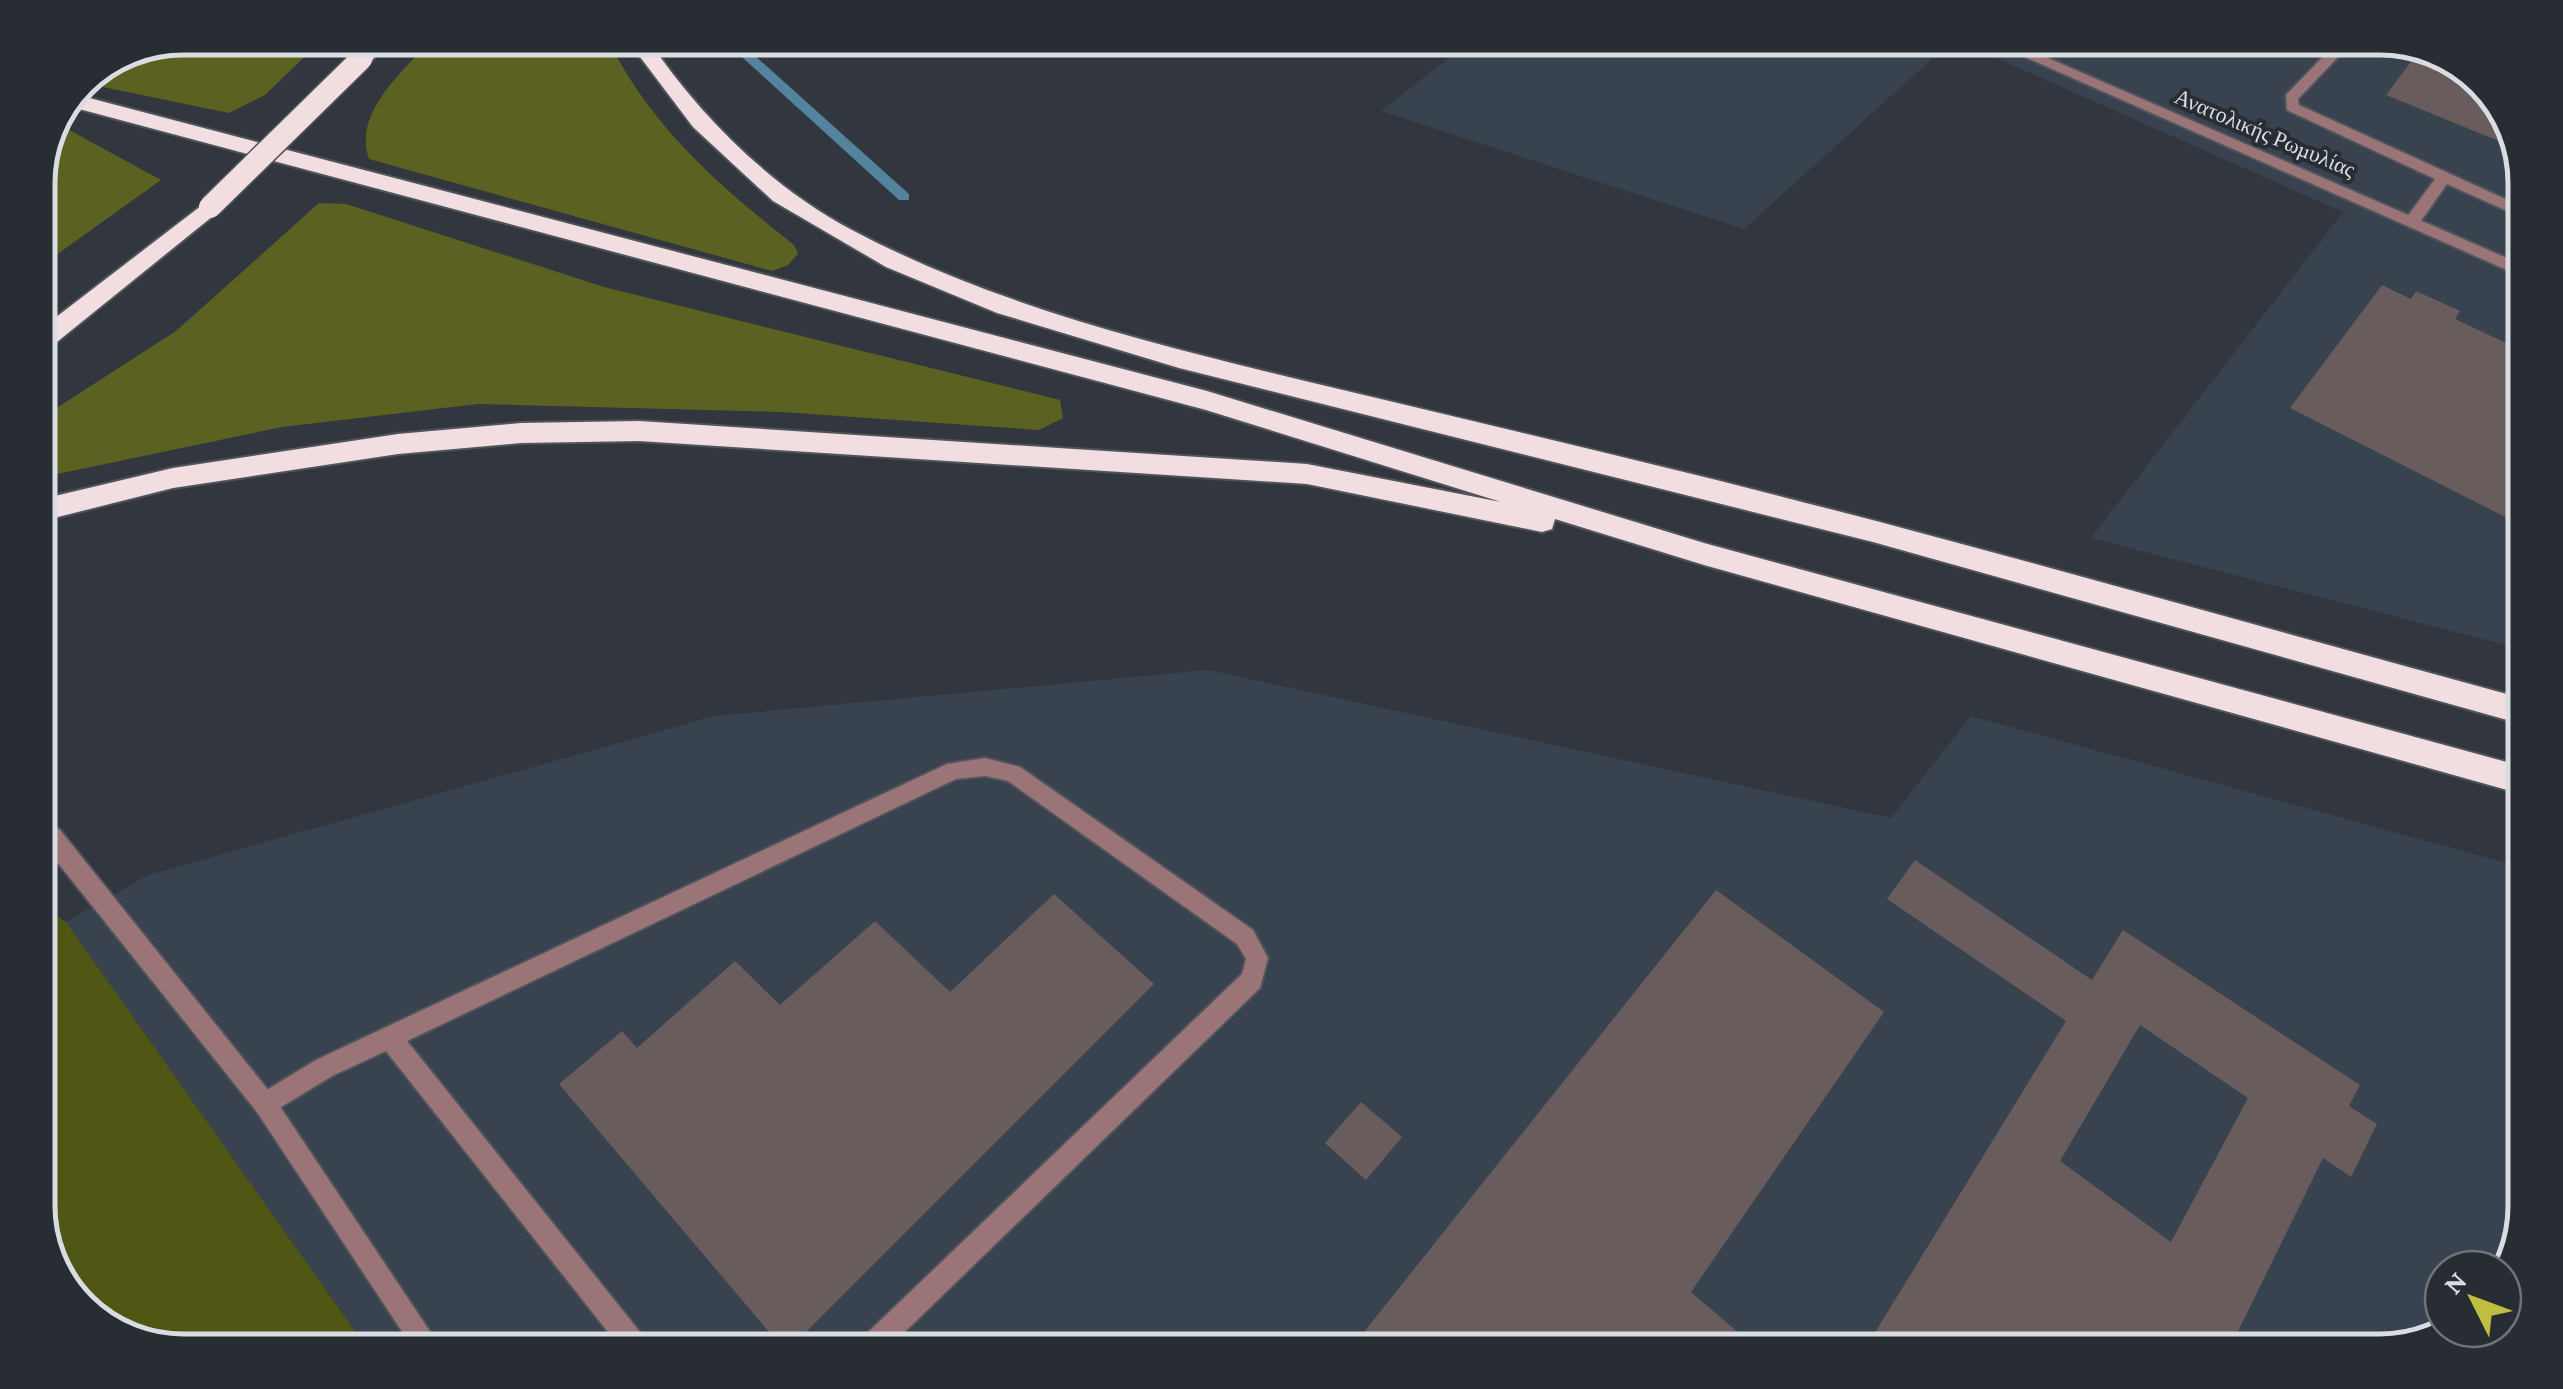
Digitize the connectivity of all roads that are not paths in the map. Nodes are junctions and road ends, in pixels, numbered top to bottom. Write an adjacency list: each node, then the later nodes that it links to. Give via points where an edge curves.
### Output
1 (365, 55): 10 (highway, bridge, via 210,207)
2 (646, 55): 13 (highway, via 705,127 836,232 940,282 1037,318 1138,349 1672,480)
3 (2026, 55): 8 (street, Ανατολικής Ρωμυλίας)
4 (2333, 55): 6 (street, via 2291,98 2292,107)
5 (83, 103): 12 (highway, via 1207,401)
6 (2442, 178): 7 (street); 8 (street)
7 (2508, 207)
8 (2412, 222): 9 (street, Ανατολικής Ρωμυλίας)
9 (2508, 264)
10 (55, 330)
11 (55, 506): 12 (highway, via 173,478 378,446 639,430 1306,474)
12 (1704, 554): 14 (highway)
13 (2508, 707)
14 (2508, 776)
15 (55, 846): 17 (street)
16 (390, 1038): 17 (street); 19 (street); 20 (street, via 954,770 1013,773 1245,936 1258,958 1252,980)
17 (265, 1104): 18 (street)
18 (418, 1334)
19 (624, 1334)
20 (886, 1334)

